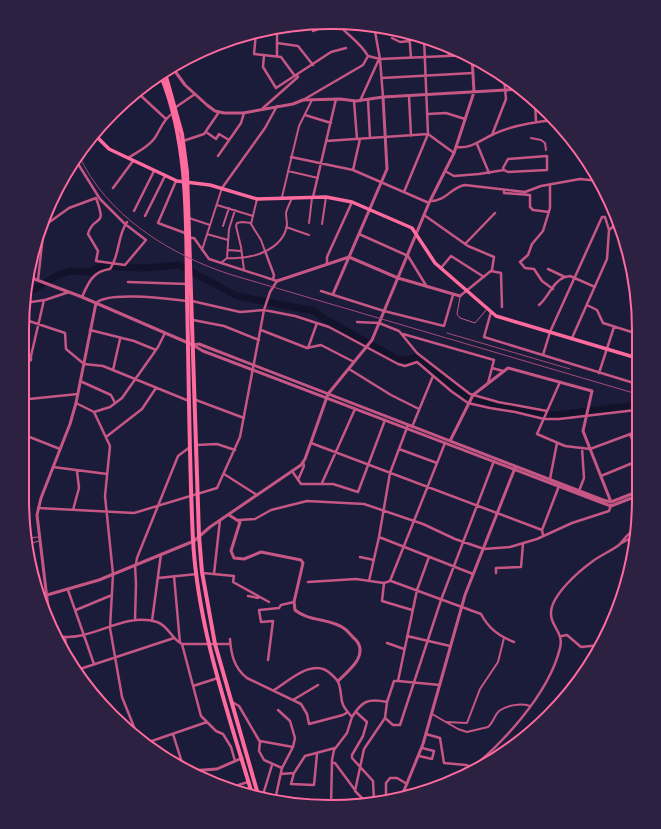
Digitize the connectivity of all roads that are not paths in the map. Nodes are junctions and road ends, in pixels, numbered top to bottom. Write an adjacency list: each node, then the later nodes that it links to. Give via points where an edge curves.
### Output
1 (342, 30): 12 (street, via 362,46)
2 (376, 33): 17 (street)
3 (277, 34): 7 (street)
4 (255, 38): 10 (street, via 254,54)
5 (392, 38): 6 (street, via 400,42)
6 (410, 41): 16 (street)
7 (277, 43): 11 (street); 19 (street, via 298,46)
8 (424, 44): 15 (street)
9 (346, 48): 19 (street, via 331,52)
10 (264, 55): 11 (street); 22 (street, via 263,67 276,88)
11 (277, 56): 22 (street, via 281,57)
12 (368, 56): 17 (street); 38 (street, via 363,64)
13 (449, 56): 14 (street); 15 (street)
14 (455, 56)
15 (425, 57): 16 (street); 23 (street)
16 (411, 58): 17 (street)
17 (380, 59): 25 (street); 41 (street)
18 (472, 64): 21 (street)
19 (313, 65): 22 (street)
20 (176, 72): 31 (street)
21 (473, 73): 23 (street); 30 (street)
22 (296, 76): 44 (street, via 298,77)
23 (426, 76): 25 (street); 32 (street)
24 (167, 78): 43 (highway)
25 (382, 78): 35 (street)
26 (162, 80): 48 (highway)
27 (505, 85): 28 (street)
28 (505, 90): 29 (street); 30 (street); 58 (street, via 506,99)
29 (512, 90)
30 (474, 92): 32 (street); 52 (street)
31 (195, 94): 43 (street); 46 (street)
32 (427, 95): 34 (street); 49 (street)
33 (141, 96): 51 (street)
34 (409, 96): 35 (street); 59 (street)
35 (383, 97): 39 (street); 60 (street)
36 (313, 99): 37 (street); 38 (street); 50 (street)
37 (336, 99): 40 (street); 55 (street)
38 (303, 100): 42 (street)
39 (368, 100): 41 (street); 62 (street)
40 (354, 101): 41 (street); 64 (street)
41 (360, 101)
42 (277, 106): 44 (street); 92 (street, via 265,128)
43 (176, 107): 66 (highway)
44 (263, 108): 47 (street)
45 (535, 109): 54 (street)
46 (219, 112): 47 (street); 56 (street)
47 (244, 112): 65 (street, via 241,123)
48 (173, 113): 51 (street); 88 (highway)
49 (428, 114): 52 (street, via 446,113); 57 (street)
50 (305, 115): 55 (street); 73 (street, via 299,126)
51 (166, 119): 74 (street, via 146,148)
52 (465, 119): 69 (street)
53 (547, 121): 54 (street)
54 (536, 122): 58 (street)
55 (330, 123): 67 (street)
56 (206, 132): 65 (street, via 216,139 219,134); 66 (street)
57 (428, 134): 59 (street); 71 (street); 94 (street)
58 (492, 135): 68 (street)
59 (411, 136): 60 (street)
60 (385, 137): 62 (street); 89 (street, via 387,169)
61 (99, 138): 74 (main road, via 110,149)
62 (370, 138): 64 (street)
63 (531, 138): 70 (street, via 545,143)
64 (358, 139): 67 (street); 78 (street)
65 (230, 140): 72 (street)
66 (183, 141): 88 (highway)
67 (326, 141): 76 (street)
68 (477, 144): 69 (street, via 465,148); 83 (street)
69 (456, 147): 71 (street)
70 (546, 150)
71 (454, 153): 82 (street)
72 (218, 156)
73 (291, 157): 76 (street); 81 (street)
74 (128, 158): 75 (main road)
75 (133, 161): 80 (main road); 91 (street)
76 (321, 163): 78 (street); 85 (street)
77 (78, 166): 98 (street)
78 (353, 170): 89 (street)
79 (504, 170): 79 (street, via 547,170 546,156 508,159); 83 (street)
80 (154, 171): 84 (main road); 107 (street)
81 (288, 171): 85 (street); 95 (street)
82 (445, 171): 83 (street, via 454,176); 102 (street)
83 (489, 173)
84 (165, 176): 86 (main road); 111 (street)
85 (318, 178): 96 (street)
86 (176, 180): 88 (main road); 124 (street, via 158,223)
87 (592, 181): 90 (street, via 580,179)
88 (186, 182): 92 (main road); 113 (highway); 124 (highway)
89 (381, 182): 94 (street); 106 (street)
90 (550, 185): 93 (street, via 525,192); 108 (street)
91 (113, 188)
92 (222, 189): 100 (main road); 103 (street)
93 (504, 190): 102 (street, via 461,186 444,198); 108 (street, via 504,193 530,195 530,207 533,210)
94 (404, 192): 102 (street)
95 (282, 197): 99 (main road); 100 (main road)
96 (312, 197): 97 (main road); 99 (main road); 115 (street)
97 (326, 197): 101 (main road); 118 (street)
98 (98, 198): 114 (street, via 69,208); 116 (street); 141 (street, via 101,218 90,228 88,236 98,252 96,261)
99 (292, 198): 121 (street, via 286,212)
100 (257, 199): 112 (street)
101 (352, 202): 106 (main road); 144 (street, via 327,257)
102 (430, 202): 110 (street)
103 (216, 204): 104 (street); 119 (street)
104 (229, 208): 105 (street); 120 (street)
105 (235, 210): 112 (street); 130 (street)
106 (370, 210): 126 (street); 127 (main road, via 412,228)
107 (134, 211)
108 (549, 212): 160 (street, via 542,231 532,244 528,255 520,262 525,268 534,269 542,281)
109 (495, 213): 132 (street)
110 (424, 215): 127 (street); 132 (street)
111 (145, 216)
112 (253, 216): 117 (street)
113 (189, 218): 119 (street); 129 (highway)
114 (49, 222)
115 (309, 222)
116 (126, 223): 141 (street); 141 (street, via 146,240 125,265)
117 (251, 223): 135 (street, via 237,223); 136 (street)
118 (322, 224)
119 (210, 225): 125 (street)
120 (223, 226)
121 (286, 226): 128 (street); 136 (street, via 278,241 270,250)
122 (613, 226): 123 (street)
123 (609, 230): 152 (street, via 605,217 602,217); 159 (street, via 607,259)
124 (186, 233): 143 (highway)
125 (207, 234): 130 (street); 133 (street)
126 (359, 234): 137 (street); 138 (street)
127 (416, 234): 137 (street); 145 (main road)
128 (309, 235)
129 (190, 238): 133 (street, via 194,238); 143 (highway)
130 (228, 240): 134 (street)
131 (42, 242): 154 (street)
132 (465, 244): 148 (street, via 494,257)
133 (202, 250): 142 (street, via 209,259)
134 (228, 250): 135 (street); 139 (street)
135 (241, 251): 140 (street)
136 (265, 251): 140 (street); 155 (street)
137 (408, 256): 151 (street); 158 (street)
138 (349, 257): 144 (street); 151 (street); 164 (street)
139 (227, 258): 140 (street); 142 (street)
140 (241, 258): 147 (street)
141 (114, 263): 167 (street, via 110,269 102,270 94,276)
142 (221, 263): 147 (street)
143 (189, 264): 157 (highway); 170 (highway)
144 (327, 264): 155 (street)
145 (441, 268): 149 (street, via 451,256); 162 (main road)
146 (548, 269): 150 (street)
147 (244, 271): 155 (street)
148 (491, 271): 149 (street); 175 (street, via 501,273)
149 (484, 277): 162 (street)
150 (565, 277): 152 (street); 160 (street)
151 (398, 278): 158 (street); 178 (street)
152 (575, 278): 159 (street); 189 (street)
153 (34, 279): 154 (street)
154 (38, 280): 163 (street)
155 (275, 280): 177 (street)
156 (128, 282): 157 (street)
157 (187, 284): 169 (highway)
158 (427, 287): 165 (street)
159 (595, 287): 174 (street)
160 (552, 289): 173 (street)
161 (321, 291): 164 (street)
162 (467, 291): 166 (street); 176 (main road)
163 (69, 292): 167 (street); 168 (street)
164 (333, 294): 178 (street)
165 (453, 295): 166 (street); 178 (street, via 444,326)
166 (460, 296): 176 (lane, via 457,314 460,318 476,323)
167 (82, 297): 172 (street)
168 (44, 300): 171 (street); 185 (street)
169 (187, 301): 172 (street, via 135,296 102,299); 196 (highway)
170 (192, 301): 177 (street, via 240,312); 180 (highway)
171 (31, 302)
172 (96, 303): 187 (street); 191 (street)
173 (539, 305)
174 (587, 305): 186 (street, via 597,310 603,323); 193 (street)
175 (502, 307)
176 (488, 309): 179 (main road)
177 (264, 310): 183 (street); 188 (street)
178 (384, 311): 184 (street)
179 (491, 312): 189 (main road, via 496,316); 201 (street, via 484,337)
180 (193, 320): 195 (street, via 224,326); 196 (highway)
181 (29, 322): 185 (street)
182 (357, 322): 184 (street)
183 (317, 323): 197 (street); 198 (street)
184 (379, 323): 192 (street); 197 (street)
185 (37, 325): 203 (street); 205 (street, via 65,333 66,349)
186 (614, 327): 190 (street); 199 (street)
187 (90, 330): 194 (street); 205 (street)
188 (261, 330): 195 (street); 198 (street)
189 (550, 332): 193 (main road); 201 (street)
190 (632, 332)
191 (165, 333): 196 (street); 200 (street)
192 (402, 334): 207 (street, via 494,360); 222 (street, via 417,353)
193 (572, 338): 199 (main road)
194 (120, 339): 200 (street, via 134,341); 209 (street)
195 (259, 340): 206 (street)
196 (191, 344): 206 (street, via 199,344); 210 (street); 225 (highway); 226 (highway)
197 (368, 346): 204 (street); 213 (street, via 398,364 405,366 417,362)
198 (308, 348): 204 (street, via 322,345)
199 (607, 349): 202 (main road); 212 (street)
200 (156, 350): 214 (street)
201 (543, 355): 212 (street)
202 (632, 356)
203 (29, 361)
204 (354, 362): 208 (street)
205 (84, 364): 209 (street); 215 (street)
206 (254, 366): 210 (street); 221 (street)
207 (492, 368): 211 (street); 217 (street)
208 (348, 369): 221 (street); 231 (street)
209 (113, 370): 214 (street)
210 (253, 370): 223 (street); 236 (street)
211 (503, 371): 216 (street, via 510,368); 217 (street)
212 (599, 373): 218 (street)
213 (433, 376): 227 (street); 231 (street)
214 (136, 379): 219 (street); 229 (street)
215 (80, 381): 220 (street); 229 (street, via 111,395)
216 (560, 382): 233 (street); 235 (street, via 592,391)
217 (488, 383): 222 (street)
218 (632, 383)
219 (156, 388): 226 (street); 242 (street, via 142,410)
220 (78, 394): 224 (street); 228 (street)
221 (328, 394): 223 (street); 239 (street)
222 (473, 395): 227 (street); 233 (street)
223 (326, 398): 230 (street); 245 (street)
224 (29, 400)
225 (196, 400): 236 (street); 248 (highway)
226 (189, 401): 249 (highway)
227 (469, 402): 237 (street); 244 (street)
228 (76, 403): 234 (street); 251 (street)
229 (115, 403): 234 (street)
230 (355, 409): 238 (street); 255 (street)
231 (419, 409): 239 (street)
232 (632, 410): 235 (street)
233 (547, 411): 237 (street)
234 (94, 412): 242 (street)
235 (586, 416): 237 (street); 253 (street, via 583,431)
236 (244, 418): 254 (street)
237 (544, 418): 247 (street, via 537,434)
238 (385, 420): 239 (street); 260 (street)
239 (409, 427): 244 (street); 246 (street); 252 (street)
240 (630, 434): 243 (street); 253 (street)
241 (29, 437): 251 (street)
242 (106, 437): 266 (street, via 110,446)
243 (632, 439)
244 (451, 441): 246 (street); 256 (street)
245 (311, 443): 255 (street); 257 (street)
246 (445, 443): 256 (street); 258 (street)
247 (557, 443): 250 (street); 269 (street)
248 (196, 445): 254 (street, via 218,444); 275 (highway)
249 (190, 447): 278 (highway); 281 (street, via 178,456)
250 (582, 448): 253 (street); 274 (street, via 584,478)
251 (60, 449): 261 (street)
252 (399, 449): 258 (street); 265 (street)
253 (590, 449): 268 (street)
254 (235, 450): 267 (street)
255 (336, 452): 260 (street); 271 (street)
256 (495, 460): 262 (street); 282 (street)
257 (303, 462): 264 (street); 270 (street, via 304,466)
258 (436, 463): 273 (street)
259 (632, 463): 268 (street)
260 (368, 465): 265 (street); 271 (street, via 358,492 333,484)
261 (53, 467): 263 (street); 283 (street)
262 (515, 468): 269 (street); 272 (street); 287 (street)
263 (77, 471): 266 (street); 284 (street, via 80,488)
264 (292, 472): 270 (street); 277 (street)
265 (390, 473): 273 (street); 285 (street)
266 (107, 474): 286 (street)
267 (224, 474): 275 (street, via 218,488); 277 (street)
268 (600, 476): 280 (street)
269 (550, 479): 272 (street)
270 (298, 480): 271 (street, via 301,484)
271 (322, 484)
272 (560, 485): 274 (street); 280 (street); 292 (street)
273 (427, 487): 282 (street); 291 (street)
274 (579, 491): 280 (street)
275 (198, 494): 278 (street); 294 (highway)
276 (632, 494): 280 (street)
277 (258, 495): 288 (street)
278 (192, 496): 281 (street); 300 (highway)
279 (632, 498): 280 (street)
280 (611, 504): 295 (street, via 609,511)
281 (159, 505): 286 (street, via 134,513); 311 (street)
282 (477, 506): 287 (street); 301 (street)
283 (38, 508): 284 (street); 298 (street)
284 (73, 510): 286 (street)
285 (384, 510): 290 (street, via 364,504 307,501 285,506 255,518); 291 (street); 296 (street)
286 (106, 511): 315 (street)
287 (497, 514): 292 (street); 306 (street)
288 (229, 515): 289 (street); 290 (street)
289 (220, 520): 294 (street); 317 (street)
290 (238, 520): 334 (street, via 239,526 231,551 234,558 244,559 261,552 303,561)
291 (414, 521): 301 (street); 305 (street)
292 (542, 530): 295 (street)
293 (630, 533): 304 (street)
294 (199, 536): 300 (street); 313 (highway)
295 (543, 536): 303 (street)
296 (379, 537): 305 (street); 310 (street)
297 (32, 538): 298 (lane)
298 (39, 539): 302 (lane); 327 (street)
299 (629, 539): 304 (street)
300 (194, 541): 307 (street); 316 (highway)
301 (463, 541): 306 (street); 312 (street)
302 (33, 542)
303 (523, 544): 306 (street); 314 (street, via 521,567 496,568)
304 (620, 544): 343 (street, via 592,562 557,594 550,614)
305 (404, 547): 309 (street); 322 (street)
306 (484, 548): 318 (street)
307 (161, 554): 311 (street); 320 (street)
308 (360, 557): 310 (street)
309 (429, 557): 312 (street); 326 (street)
310 (374, 560): 321 (street)
311 (136, 565): 315 (street); 338 (street)
312 (453, 567): 318 (street); 331 (street)
313 (202, 572): 317 (street); 353 (highway)
314 (496, 573)
315 (113, 574): 325 (street); 328 (street)
316 (197, 574): 319 (street); 355 (highway)
317 (214, 574): 330 (street, via 234,576 233,582)
318 (473, 574): 335 (street)
319 (174, 576): 320 (street); 351 (street)
320 (158, 578): 339 (street)
321 (369, 581): 323 (street, via 356,578); 324 (street)
322 (390, 581): 324 (street); 326 (street)
323 (308, 582)
324 (384, 583): 337 (street, via 382,601)
325 (68, 590): 327 (street); 336 (street)
326 (417, 590): 331 (street); 337 (street)
327 (47, 594): 332 (street)
328 (112, 595): 336 (street); 340 (street)
329 (248, 596): 330 (street)
330 (260, 597): 333 (street)
331 (441, 600): 335 (street); 348 (street)
332 (47, 601)
333 (269, 602)
334 (294, 602): 360 (street, via 281,605 279,608 259,610 261,622 273,621); 364 (street, via 298,613 341,626 357,642 360,652 358,661)
335 (461, 607): 346 (street, via 481,614 486,624); 356 (street)
336 (76, 610): 341 (street)
337 (412, 610): 342 (street)
338 (134, 620): 339 (street); 340 (street)
339 (152, 621): 345 (street, via 166,627)
340 (110, 628): 341 (street); 359 (street)
341 (84, 634): 344 (street); 361 (street)
342 (407, 636): 348 (street); 358 (street)
343 (562, 636): 357 (street, via 567,635 581,647); 374 (street, via 561,647 553,667)
344 (65, 638): 350 (street)
345 (174, 638): 351 (street); 359 (street)
346 (504, 638): 349 (street); 382 (street, via 498,662 480,689 468,723)
347 (230, 639): 354 (street)
348 (428, 642): 356 (street); 366 (street)
349 (514, 642)
350 (66, 643)
351 (181, 643): 355 (street); 369 (street)
352 (387, 643): 358 (street)
353 (215, 644): 354 (street); 355 (street); 372 (highway)
354 (230, 644): 370 (street, via 233,658 241,674)
355 (208, 645): 363 (highway)
356 (450, 646): 368 (street)
357 (594, 646)
358 (404, 649): 365 (street)
359 (115, 657): 361 (street); 383 (street, via 122,697)
360 (268, 660)
361 (94, 664): 362 (street)
362 (81, 668)
363 (218, 678): 369 (street); 394 (highway)
364 (338, 681): 370 (street, via 329,672 315,668 299,673); 376 (street, via 342,706)
365 (398, 681): 366 (street); 373 (street, via 394,681)
366 (415, 683): 368 (street); 380 (street, via 400,725 393,726)
367 (318, 685): 371 (street)
368 (440, 685): 378 (street)
369 (193, 686): 381 (street, via 201,716)
370 (274, 690): 371 (street)
371 (293, 700): 376 (street, via 300,704 309,724)
372 (230, 701): 387 (street, via 239,706); 409 (highway)
373 (387, 702): 377 (street, via 368,700); 380 (street)
374 (530, 706): 382 (street, via 523,704 508,707 499,711 488,727 467,732); 393 (street)
375 (278, 710): 388 (street, via 290,721 295,738)
376 (348, 712): 379 (street)
377 (356, 712): 379 (street); 401 (street, via 367,722 363,736 352,752 352,758)
378 (432, 714): 382 (street); 385 (street)
379 (352, 717): 389 (street, via 347,733)
380 (385, 718): 401 (street, via 364,749)
381 (207, 722): 384 (street); 396 (street, via 223,734 231,747)
382 (446, 722)
383 (134, 727)
384 (173, 734): 386 (street); 395 (street)
385 (426, 734): 390 (street); 399 (street, via 440,738 444,763)
386 (152, 741)
387 (260, 741): 388 (street); 398 (street, via 259,751 264,760)
388 (293, 747): 400 (street)
389 (335, 748): 391 (street); 397 (street)
390 (422, 748): 392 (street); 392 (street, via 434,751 432,759)
391 (317, 754): 403 (street, via 305,756); 403 (street, via 314,785 291,784)
392 (419, 756): 406 (street)
393 (487, 756)
394 (242, 758): 396 (street); 405 (highway)
395 (181, 761)
396 (235, 761): 402 (street, via 217,769)
397 (332, 763): 410 (street, via 335,763); 417 (street)
398 (272, 765): 400 (street); 412 (street)
399 (468, 767)
400 (282, 768): 404 (street)
401 (361, 768): 410 (street); 415 (street, via 373,781)
402 (200, 770)
403 (294, 773): 404 (street)
404 (281, 774): 414 (street)
405 (249, 782): 407 (street); 408 (highway)
406 (406, 784): 411 (street); 413 (street, via 397,778 390,778 386,783)
407 (238, 785)
408 (251, 790)
409 (257, 791)
410 (355, 791): 416 (street)
411 (403, 791)
412 (264, 792)
413 (386, 794)
414 (276, 795)
415 (374, 796)
416 (362, 798)
417 (331, 800)

